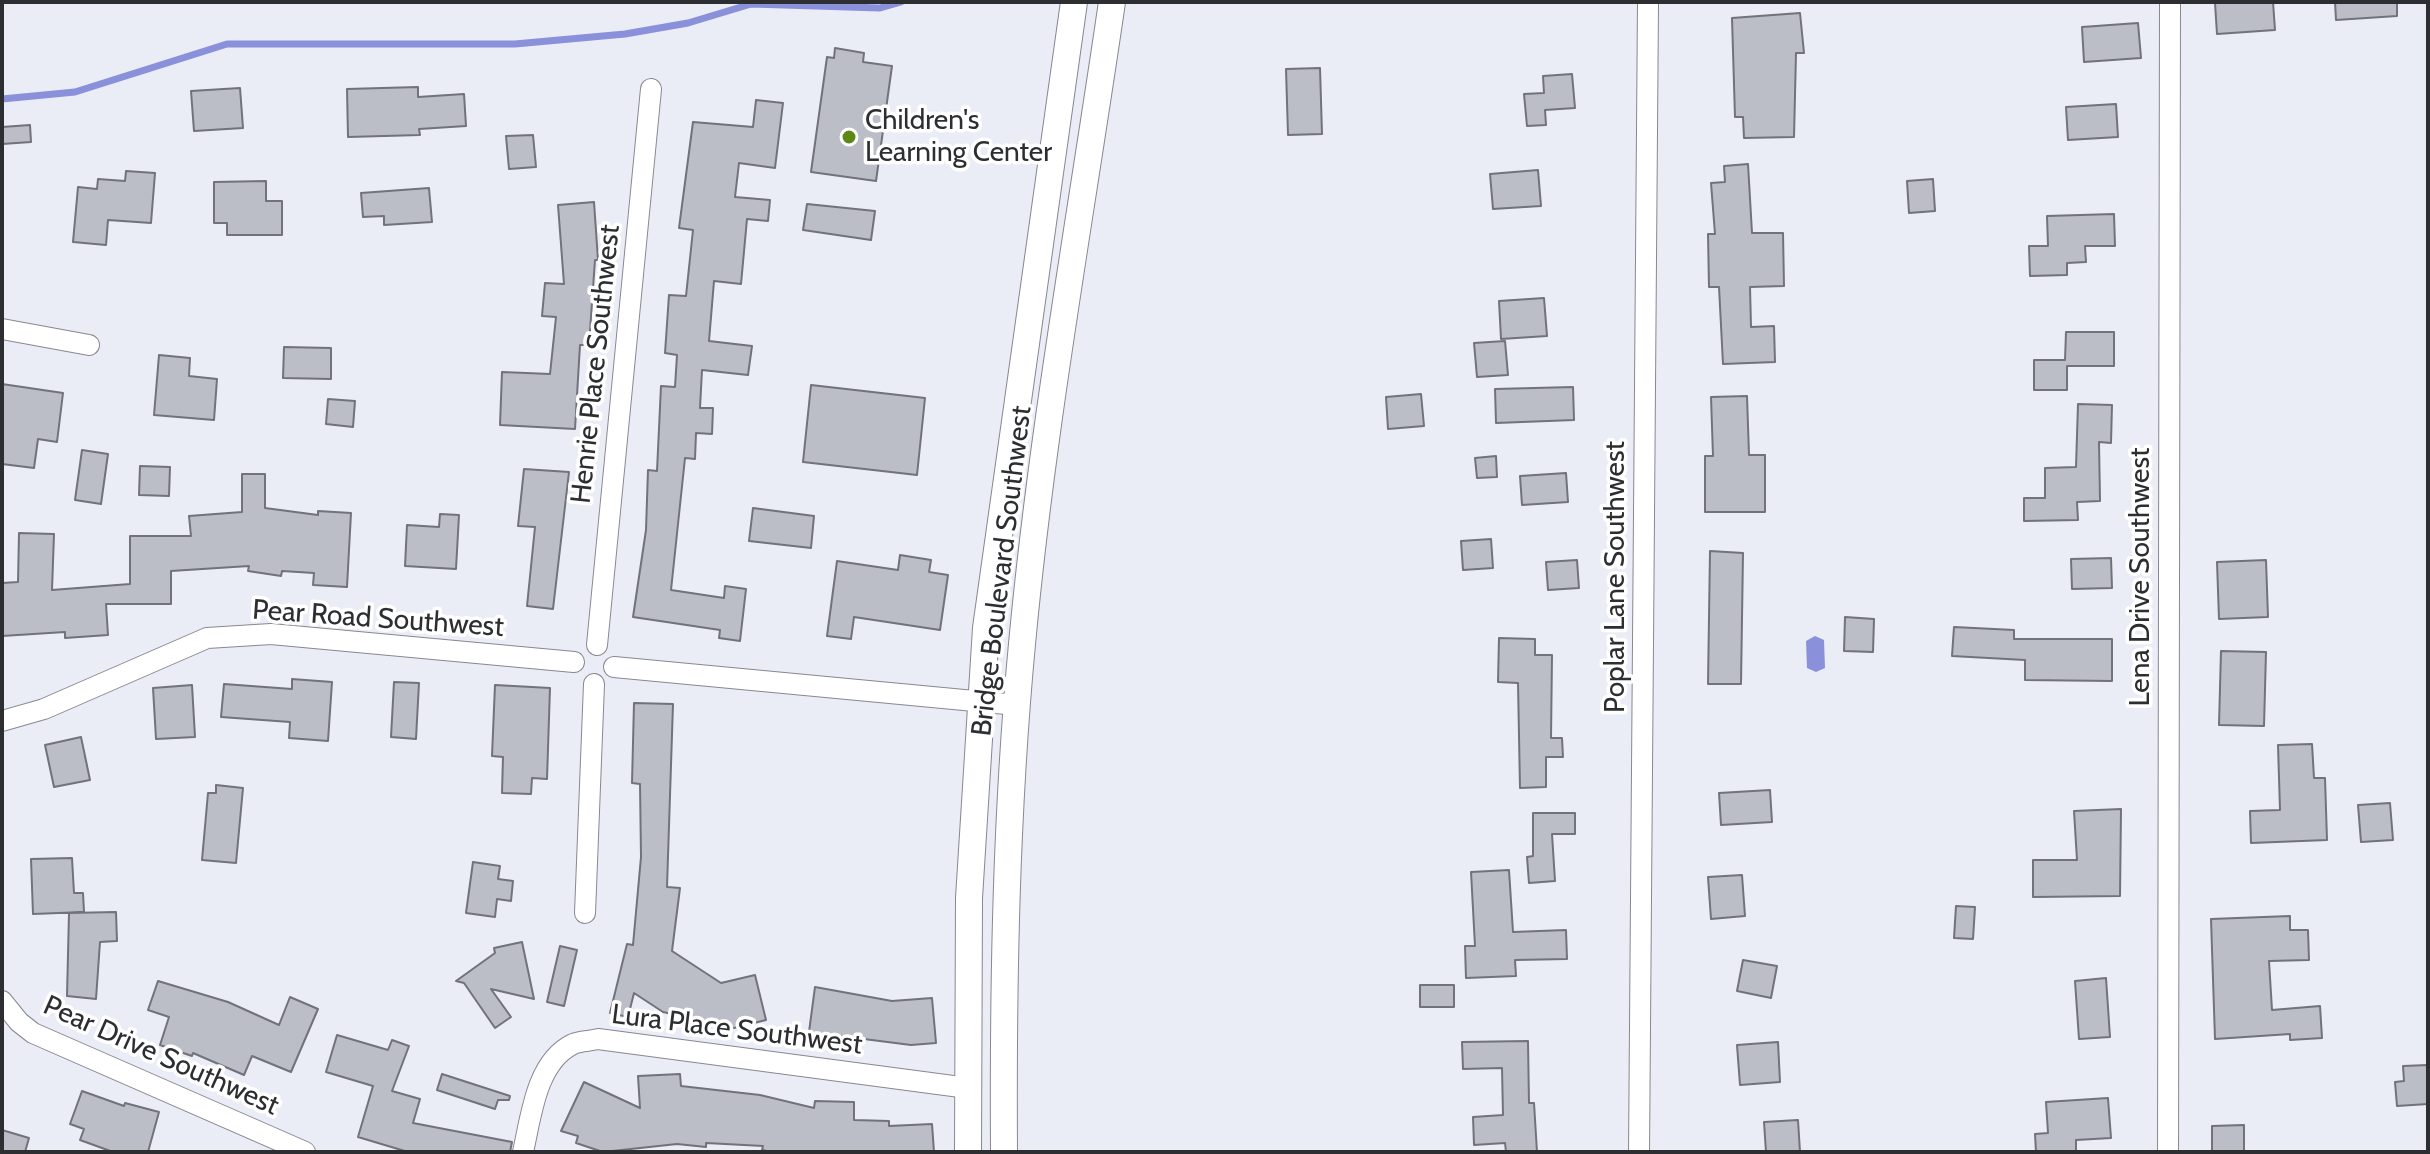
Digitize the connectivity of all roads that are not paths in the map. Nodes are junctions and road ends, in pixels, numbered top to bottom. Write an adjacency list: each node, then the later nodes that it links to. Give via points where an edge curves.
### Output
1 (1074, 2): 12 (main road, Bridge Boulevard Southwest, via 1006,477)
2 (1112, 2): 13 (main road, Bridge Boulevard Southwest, via 1039,502)
3 (1648, 2): 22 (street, Poplar Lane Southwest)
4 (2170, 2): 23 (street, Lena Drive Southwest)
5 (651, 89): 8 (street, Henrie Place Southwest)
6 (2, 329): 7 (street)
7 (89, 345)
8 (597, 645): 9 (street, via 580,651); 10 (street, via 608,650)
9 (574, 662): 11 (street, via 582,680); 14 (street, Pear Road Southwest, via 271,634 207,638 44,709)
10 (614, 667): 11 (street, via 607,680); 12 (street)
11 (594, 684): 15 (street)
12 (980, 702): 13 (street); 17 (main road, Bridge Boulevard Southwest, via 969,882)
13 (1017, 705): 21 (main road, Bridge Boulevard Southwest, via 1005,896)
14 (2, 721)
15 (585, 913)
16 (2, 1001): 18 (street, Pear Drive Southwest, via 33,1033)
17 (968, 1088): 19 (street, Lura Place Southwest, via 598,1039 573,1044 553,1062 538,1088); 20 (main road, Bridge Boulevard Southwest)
18 (305, 1152)
19 (523, 1152)
20 (968, 1152)
21 (1004, 1152)
22 (1639, 1152)
23 (2168, 1152)

